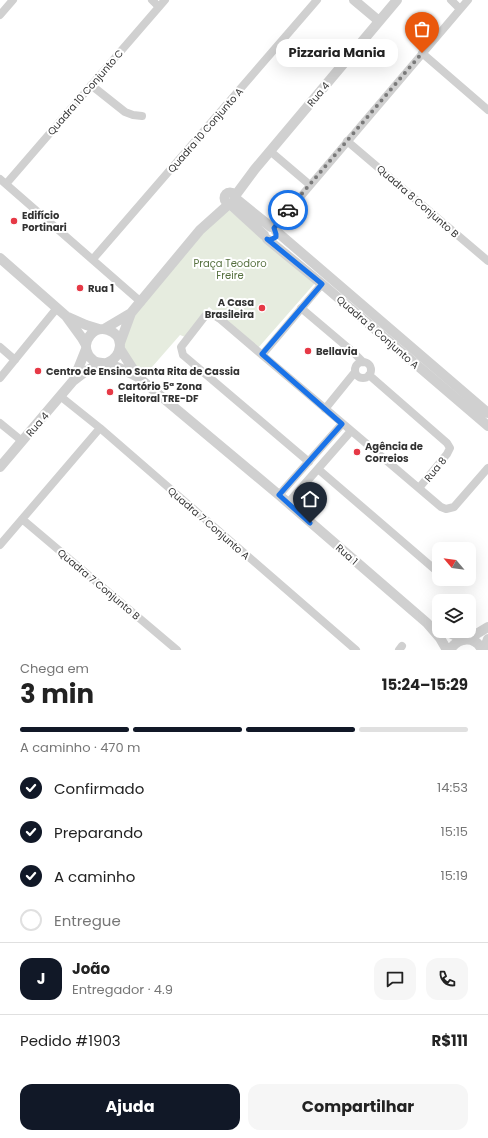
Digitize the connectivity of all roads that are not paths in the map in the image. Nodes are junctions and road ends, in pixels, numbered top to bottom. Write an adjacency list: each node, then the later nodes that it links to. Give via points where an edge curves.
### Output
1 (13, 0): 10 (street)
2 (152, 0): 8 (street)
3 (317, 0): 24 (street, Quadra 10 Conjunto A)
4 (354, 0): 11 (street)
5 (397, 0): 11 (street, Rua 4)
6 (451, 0): 9 (street)
7 (468, 0): 9 (street)
8 (162, 3): 13 (street, Quadra 10 Conjunto C)
9 (460, 8): 12 (street)
10 (0, 15)
11 (379, 21): 17 (street, Rua 4)
12 (422, 53): 14 (street); 16 (street)
13 (91, 86): 15 (street, via 124,112); 18 (street, Quadra 10 Conjunto C)
14 (488, 110)
15 (142, 116)
16 (348, 141): 19 (street); 25 (street, Quadra 8 Conjunto B)
17 (270, 151): 19 (street); 20 (street, Rua 4)
18 (3, 182): 24 (street)
19 (310, 185): 21 (street)
20 (231, 199): 21 (street, Quadra 8 Conjunto A); 22 (street, Quadra 8 Conjunto A); 27 (street, Rua 4, via 200,230)
21 (273, 229): 22 (street, via 265,229); 30 (street, Quadra 8 Conjunto A)
22 (266, 237): 26 (street, Quadra 8 Conjunto A)
23 (0, 258): 28 (street)
24 (93, 259): 27 (street)
25 (488, 261)
26 (322, 284): 29 (street); 34 (street, Quadra 8 Conjunto A)
27 (141, 302): 31 (street)
28 (57, 308): 32 (street); 41 (street)
29 (301, 308): 40 (street); 42 (street)
30 (370, 311): 33 (street, Quadra 8 Conjunto A); 34 (street, via 364,315)
31 (131, 313): 36 (street); 37 (street)
32 (66, 316): 36 (street); 39 (street)
33 (380, 319): 35 (street, via 380,325); 51 (street, Quadra 8 Conjunto A)
34 (364, 320): 35 (street, Quadra 8 Conjunto A)
35 (374, 328): 54 (street, Quadra 8 Conjunto A)
36 (102, 329): 37 (street, via 114,334); 39 (street, via 90,335)
37 (120, 346): 43 (street, via 115,358); 46 (street)
38 (0, 347): 41 (street)
39 (86, 347): 43 (street, via 91,358); 48 (street)
40 (262, 354): 50 (street); 60 (street, via 214,314 206,316 181,346 183,355)
41 (15, 360): 47 (street)
42 (363, 362): 44 (street, via 357,364); 45 (street, via 369,365)
43 (103, 363): 46 (street); 48 (street)
44 (355, 372): 45 (street, via 363,378); 50 (street)
45 (369, 375): 66 (street, Rua 8, via 450,448)
46 (138, 376): 67 (street, Rua 1)
47 (0, 378)
48 (73, 381): 49 (street, Rua 4)
49 (60, 396): 55 (street, Quadra 7 Conjunto A); 58 (street, Rua 4)
50 (325, 409): 53 (street)
51 (488, 412)
52 (0, 423): 58 (street)
53 (342, 424): 56 (street); 57 (street)
54 (488, 426)
55 (100, 428): 69 (street); 78 (street, Quadra 7 Conjunto A)
56 (351, 431): 59 (street); 66 (street)
57 (332, 435): 59 (street); 60 (street)
58 (22, 441): 61 (street, Rua 4)
59 (341, 443): 63 (street)
60 (309, 462): 64 (street)
61 (0, 467)
62 (488, 468): 66 (street, via 450,509 441,507)
63 (318, 469): 65 (street); 71 (street)
64 (295, 478): 65 (street); 67 (street)
65 (304, 485): 68 (street)
66 (419, 488)
67 (279, 495): 68 (street, Rua 1)
68 (288, 503): 72 (street, Rua 1)
69 (22, 519): 70 (street); 77 (street, Quadra 7 Conjunto B)
70 (0, 545)
71 (432, 567)
72 (427, 623): 73 (street); 79 (street)
73 (432, 625)
74 (488, 627): 75 (street)
75 (465, 639): 80 (street, via 458,641); 81 (street, via 478,643)
76 (488, 639): 81 (street)
77 (177, 650)
78 (356, 650)
79 (447, 650)
80 (450, 650)
81 (483, 650)

